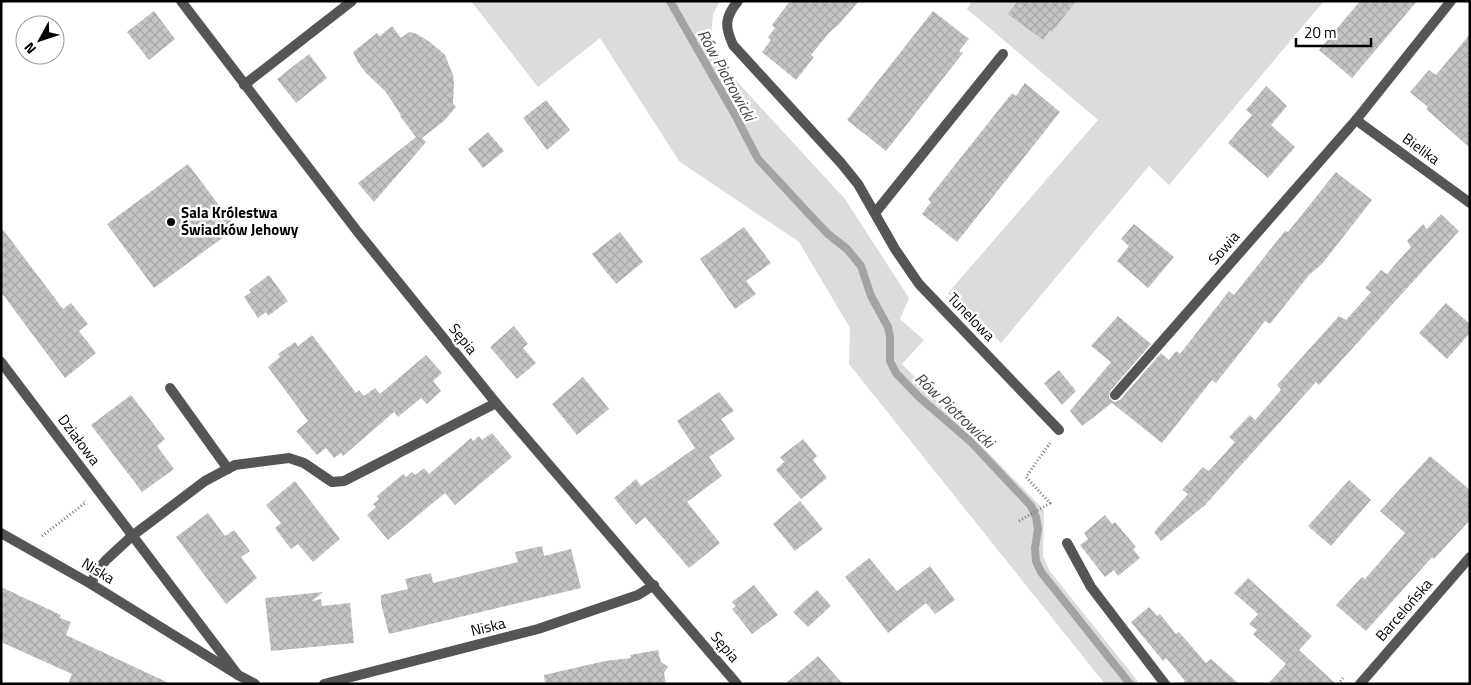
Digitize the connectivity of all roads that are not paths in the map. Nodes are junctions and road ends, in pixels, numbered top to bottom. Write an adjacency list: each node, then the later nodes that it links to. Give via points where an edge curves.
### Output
1 (180, 1): 6 (street, Sępia)
2 (352, 1): 6 (street)
3 (738, 1): 9 (street, Tunelowa, via 727,19 727,31 733,45 841,163)
4 (1451, 1): 7 (street, Sowia)
5 (1003, 54): 9 (street)
6 (244, 86): 13 (street, Sępia)
7 (1356, 120): 8 (street, Bielika); 12 (street, Sowia)
8 (1470, 203)
9 (875, 213): 14 (street, Tunelowa, via 919,284)
10 (1, 362): 17 (street, Działowa)
11 (170, 388): 15 (street)
12 (1115, 396)
13 (496, 403): 15 (street, via 344,481 332,482 304,463 290,458); 21 (street, Sępia)
14 (1059, 430)
15 (228, 469): 17 (street, via 205,481)
16 (1, 533): 20 (street, Niska)
17 (132, 536): 20 (street, via 106,560); 22 (street, Działowa)
18 (1067, 543): 26 (street, via 1091,587)
19 (1470, 557): 27 (street, Barcelońska)
20 (91, 584): 22 (street, Niska)
21 (654, 585): 24 (street, Niska, via 638,595 538,629); 25 (street, Sępia)
22 (238, 675): 23 (street, Niska)
23 (255, 684)
24 (324, 684)
25 (737, 684)
26 (1165, 684)
27 (1360, 684)

